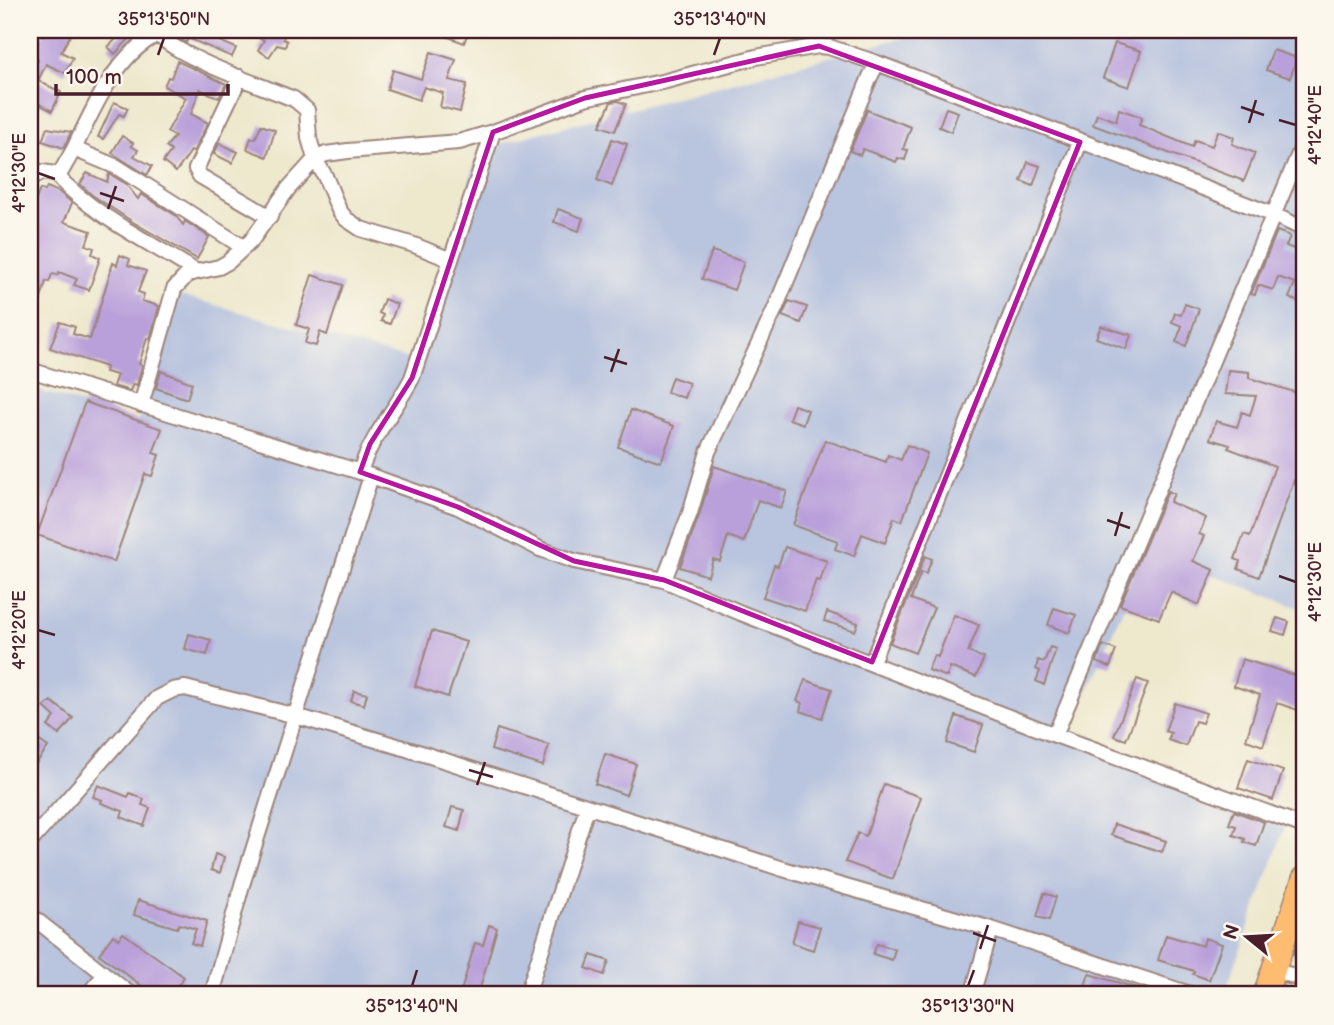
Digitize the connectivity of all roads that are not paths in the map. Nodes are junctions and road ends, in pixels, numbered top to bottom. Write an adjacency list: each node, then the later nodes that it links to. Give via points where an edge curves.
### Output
1 (877, 63): 3 (street, via 828,47 810,47 585,99); 4 (street); 19 (street, via 770,320 708,452)
2 (240, 77): 6 (street, via 156,34 141,42 102,92); 7 (street, via 305,107); 11 (street, via 197,169 200,176)
3 (494, 132): 7 (street, via 459,142 348,150); 14 (street)
4 (1080, 142): 10 (street); 20 (street)
5 (1304, 142): 10 (street)
6 (74, 149): 8 (street); 13 (street, via 117,167)
7 (315, 159): 11 (street); 14 (street, via 339,210 353,225)
8 (58, 177): 9 (street, via 47,171); 15 (street, via 92,209)
9 (30, 179)
10 (1274, 215): 12 (street); 22 (street)
11 (270, 217): 13 (street)
12 (1304, 229)
13 (243, 247): 15 (street, via 219,267)
14 (451, 260): 18 (street, via 412,378 370,444)
15 (195, 271): 17 (street, via 174,289)
16 (30, 370): 17 (street)
17 (141, 405): 18 (street)
18 (365, 474): 19 (street, via 457,507 540,549); 21 (street)
19 (664, 580): 20 (street)
20 (872, 662): 22 (street)
21 (296, 716): 23 (street); 25 (street, via 200,690 173,690 157,698 139,717); 34 (street)
22 (1055, 735): 24 (street)
23 (587, 808): 28 (street); 35 (street)
24 (1304, 826)
25 (30, 842)
26 (1304, 879): 29 (main road)
27 (30, 915): 30 (street)
28 (992, 929): 36 (street); 37 (street)
29 (1273, 970): 31 (street); 38 (main road)
30 (105, 975): 32 (street); 33 (street)
31 (1304, 979)
32 (88, 995)
33 (131, 995)
34 (212, 995)
35 (527, 995)
36 (972, 995)
37 (1193, 995)
38 (1265, 995)

